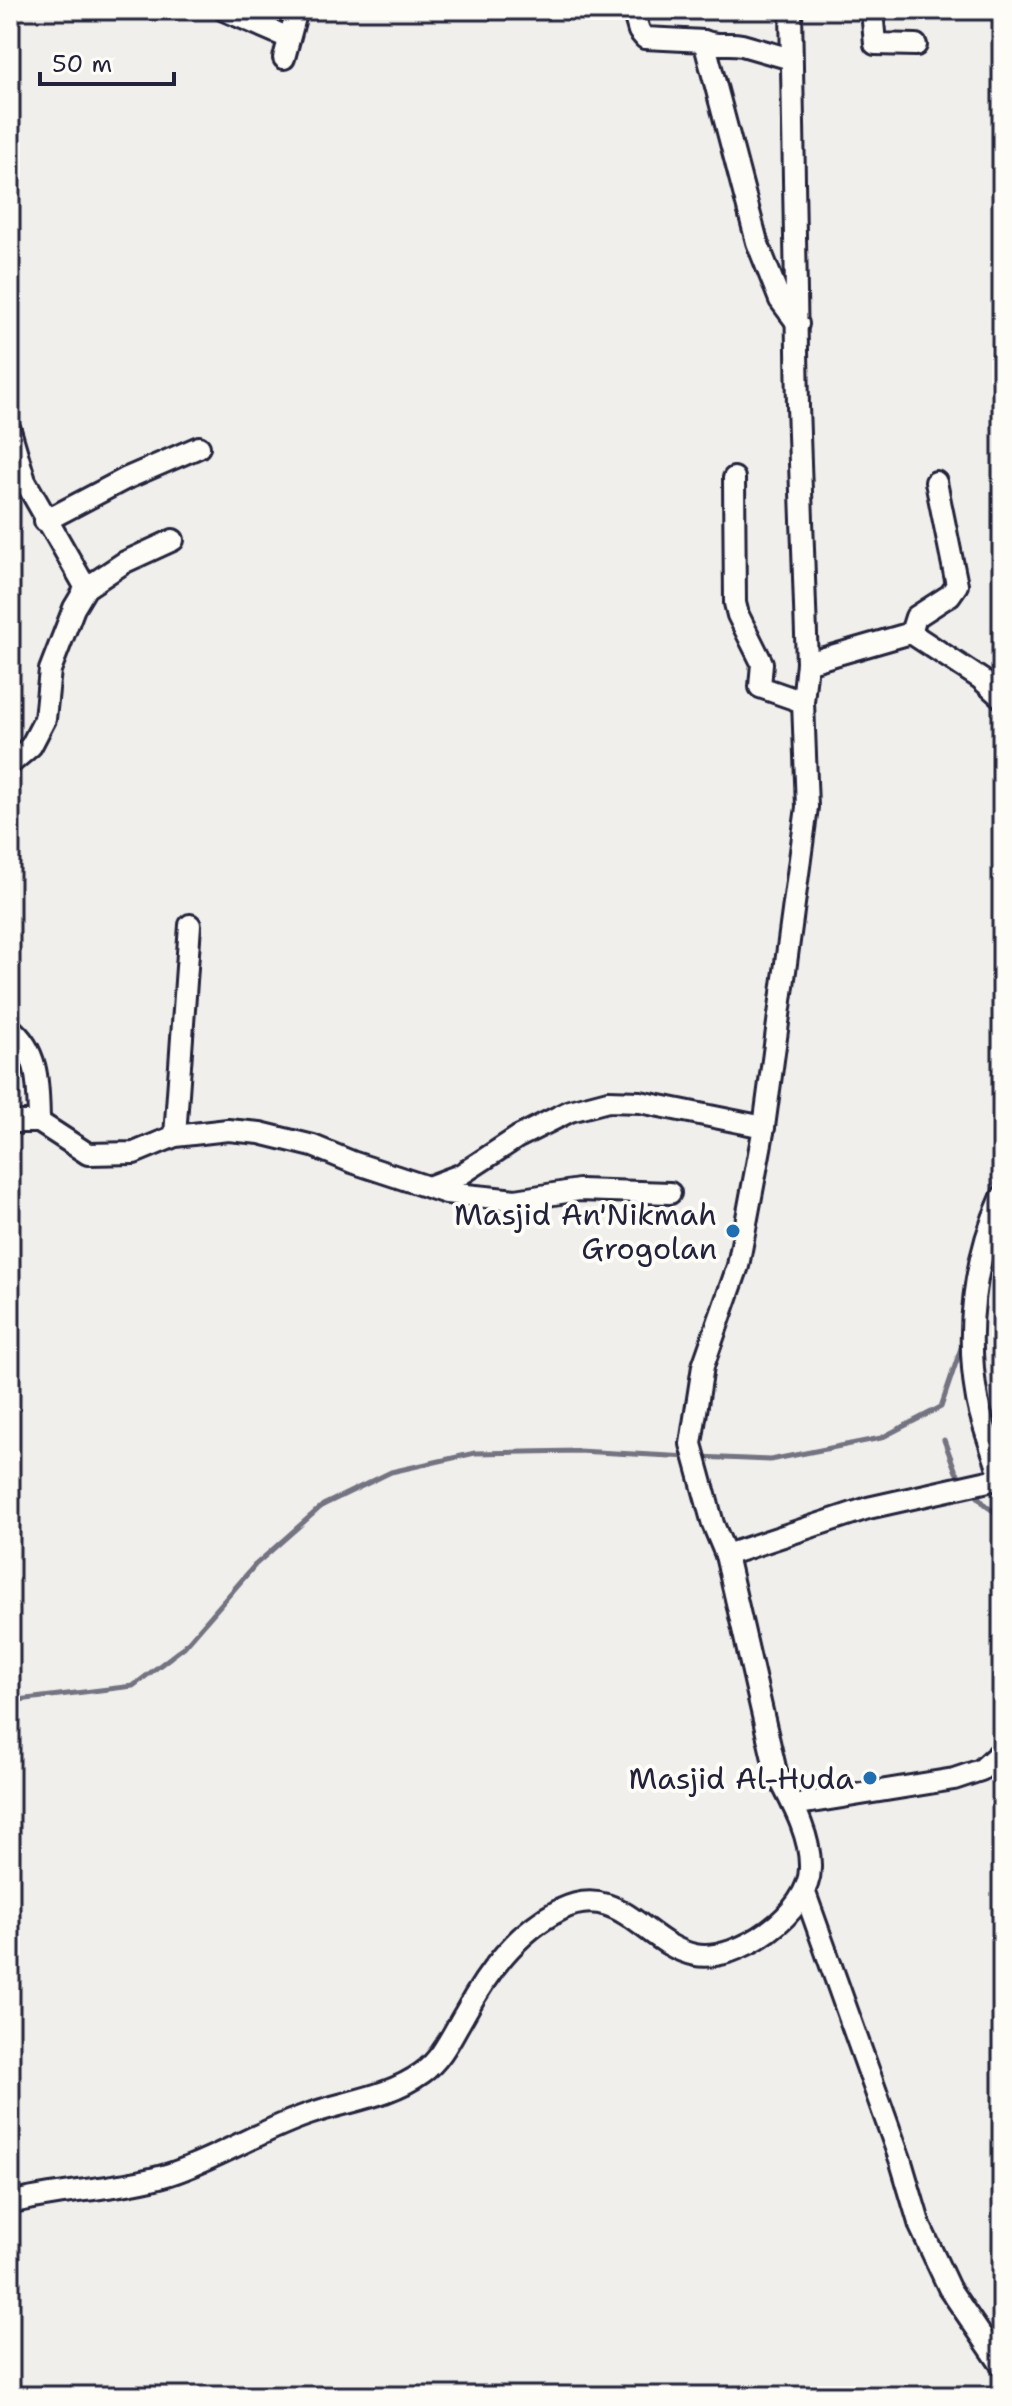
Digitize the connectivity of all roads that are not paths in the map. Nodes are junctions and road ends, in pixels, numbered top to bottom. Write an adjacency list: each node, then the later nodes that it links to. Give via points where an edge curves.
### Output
1 (224, 10): 2 (street, via 287,48)
2 (297, 10)
3 (633, 10): 6 (street, via 645,38)
4 (791, 10): 8 (street)
5 (872, 10): 7 (street, via 875,44)
6 (704, 41): 8 (street, via 734,43); 9 (street, via 757,242 780,300)
7 (916, 45)
8 (791, 59): 9 (street)
9 (798, 324): 18 (street)
10 (10, 430): 14 (street, via 25,481)
11 (199, 447): 14 (street)
12 (734, 478): 20 (street, via 735,603 762,663 760,687)
13 (936, 482): 17 (street, via 957,585 916,617)
14 (45, 521): 16 (street)
15 (173, 540): 16 (street)
16 (86, 588): 21 (street, via 50,670 45,719 31,746)
17 (911, 633): 18 (street); 19 (street)
18 (807, 663): 20 (street)
19 (1002, 698)
20 (803, 702): 26 (street, via 807,807)
21 (10, 764)
22 (190, 925): 27 (street)
23 (10, 1028): 25 (street, via 34,1060)
24 (10, 1122): 25 (street)
25 (39, 1122): 27 (street, via 88,1154 134,1153)
26 (764, 1127): 28 (street, via 640,1102 608,1101 570,1111 460,1175); 32 (street, via 738,1266 703,1366 691,1444)
27 (175, 1136): 28 (street, via 228,1130 260,1133)
28 (428, 1187): 29 (street, via 516,1200 579,1190)
29 (670, 1193)
30 (1002, 1197): 31 (street, via 976,1281 972,1343 977,1400)
31 (997, 1473): 32 (street)
32 (726, 1555): 34 (street, via 776,1772)
33 (1002, 1751): 34 (street, via 981,1770 954,1779)
34 (793, 1805): 35 (street, via 810,1869)
35 (805, 1893): 36 (street, via 767,1933 735,1952 713,1955 695,1955 662,1940 615,1906 580,1903 563,1908 506,1951 439,2058 404,2084 309,2113 172,2173); 37 (street, via 920,2226 949,2288)
36 (10, 2203)
37 (1002, 2366)

